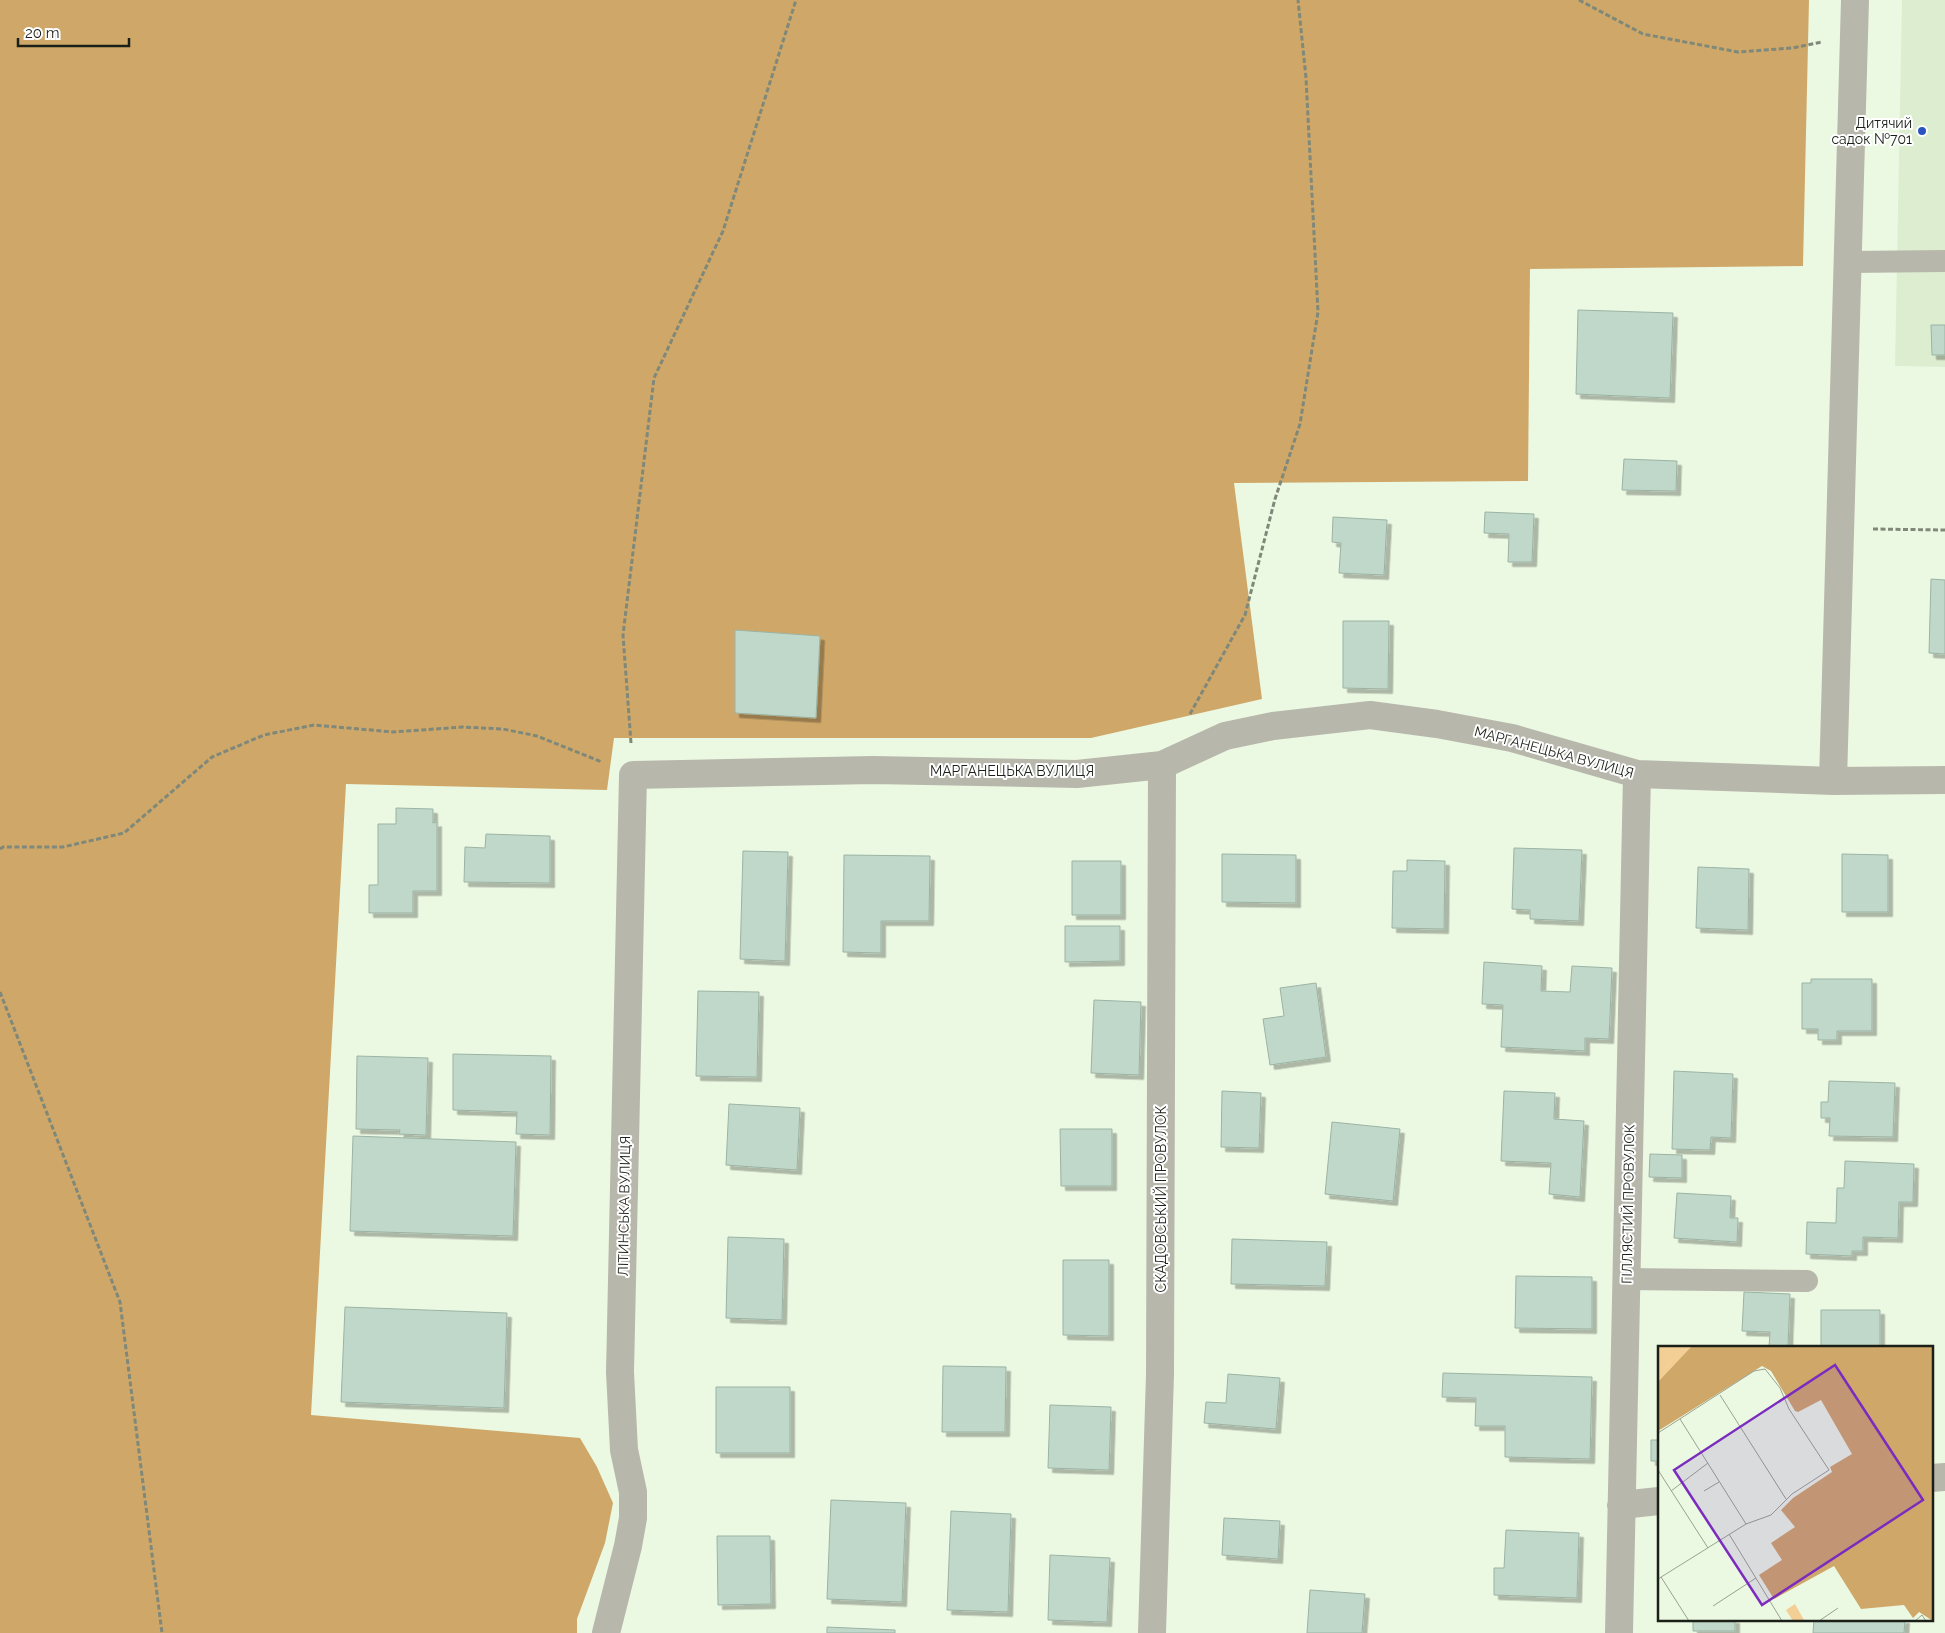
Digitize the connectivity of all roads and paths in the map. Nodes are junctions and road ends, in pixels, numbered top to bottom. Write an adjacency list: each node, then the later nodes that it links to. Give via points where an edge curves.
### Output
1 (796, 0): 13 (path, via 723,231 654,378 623,635)
2 (1298, 0): 10 (path, via 1306,78 1318,312 1300,424 1275,499 1245,615)
3 (1578, 0): 5 (path, via 1643,34 1738,52 1792,48)
4 (1855, 0): 5 (street)
5 (1854, 36): 6 (street)
6 (1848, 262): 7 (lane); 15 (street)
7 (1945, 262)
8 (1867, 529): 9 (path)
9 (1945, 530)
10 (1188, 718)
11 (1162, 765): 12 (street, МАРГАНЕЦЬКА ВУЛИЦЯ, via 1225,736 1273,726 1370,715 1512,738); 13 (street, МАРГАНЕЦЬКА ВУЛИЦЯ, via 1076,774 873,770); 26 (street, СКАДОВСЬКИЙ ПРОВУЛОК, via 1160,1374)
12 (1637, 774): 15 (street, МАРГАНЕЦЬКА ВУЛИЦЯ); 18 (street, ГІЛЛЯСТИЙ ПРОВУЛОК)
13 (633, 776): 16 (path, via 537,736 503,729 463,727 393,732 314,725 264,735 212,757 124,833 63,847); 25 (street, ЛІТИНСЬКА ВУЛИЦЯ, via 620,1372 623,1442 633,1492 633,1518)
14 (1945, 780): 15 (street, МАРГАНЕЦЬКА ВУЛИЦЯ)
15 (1833, 781)
16 (0, 849)
17 (0, 992): 24 (path, via 120,1302)
18 (1626, 1279): 19 (lane); 23 (street, ГІЛЛЯСТИЙ ПРОВУЛОК)
19 (1807, 1281)
20 (1945, 1477): 21 (street)
21 (1932, 1478)
22 (1658, 1501): 23 (street)
23 (1621, 1505): 27 (street, ГІЛЛЯСТИЙ ПРОВУЛОК)
24 (162, 1633)
25 (606, 1633)
26 (1152, 1633)
27 (1619, 1633)

